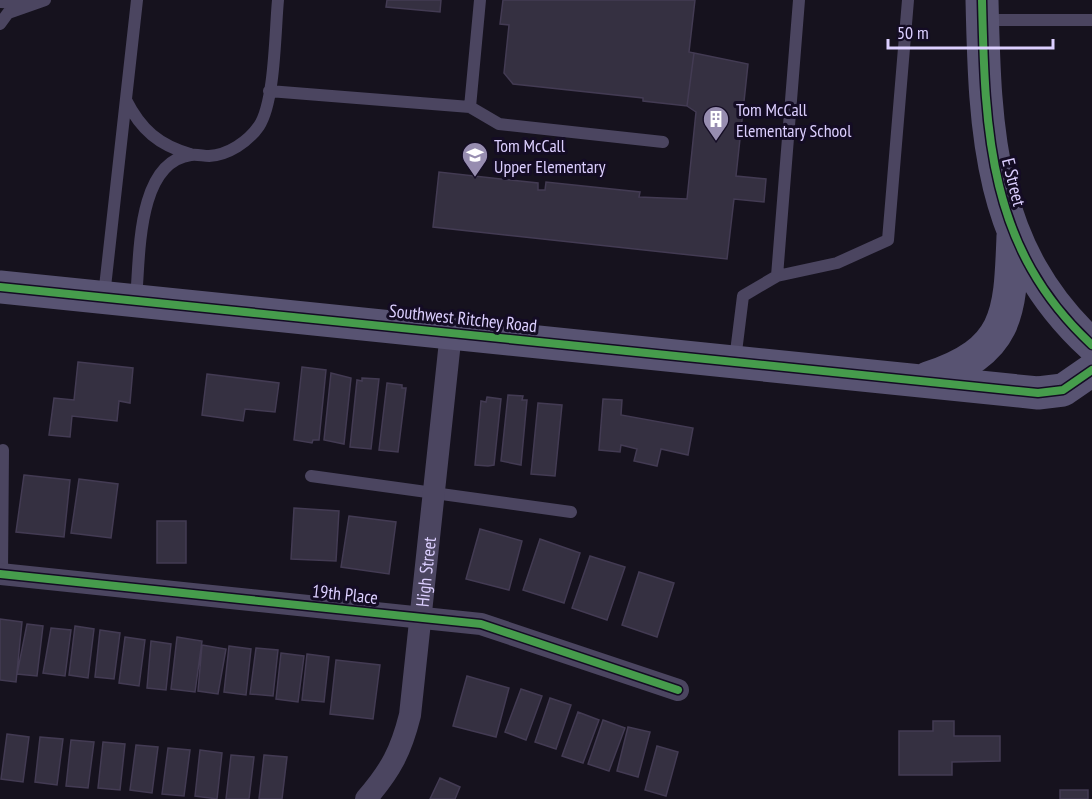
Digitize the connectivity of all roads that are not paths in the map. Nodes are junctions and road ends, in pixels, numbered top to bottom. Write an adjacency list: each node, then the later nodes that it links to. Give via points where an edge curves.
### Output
1 (45, 0): 8 (lane)
2 (137, 0): 13 (lane)
3 (278, 0): 12 (lane)
4 (480, 0): 14 (lane)
5 (799, 0): 18 (lane)
6 (908, 0): 18 (lane, via 888,240 837,263)
7 (0, 2): 8 (lane)
8 (31, 3): 11 (lane, via 8,13)
9 (982, 10): 10 (lane); 17 (street, E Street, via 990,148)
10 (1092, 20)
11 (0, 24)
12 (269, 91): 14 (lane); 16 (lane, via 259,126 246,141 209,156)
13 (126, 99): 16 (lane, via 150,136 169,148); 20 (lane)
14 (470, 107): 15 (lane, via 499,124)
15 (663, 142)
16 (190, 154): 20 (lane, via 171,164 157,178 147,197)
17 (1013, 236): 22 (street, E Street, via 1052,301); 25 (street, via 1011,297 1002,326 973,359)
18 (777, 276): 23 (lane, via 744,296)
19 (0, 287): 20 (street, Southwest Ritchey Road)
20 (120, 298): 21 (street, Southwest Ritchey Road)
21 (451, 332): 23 (street, Southwest Ritchey Road); 28 (street, High Street)
22 (1092, 345)
23 (735, 361): 25 (street, Southwest Ritchey Road)
24 (1092, 370): 25 (street, via 1063,390 1052,392)
25 (923, 380)
26 (3, 450): 30 (lane)
27 (310, 476): 28 (lane)
28 (434, 491): 29 (lane); 31 (street, High Street)
29 (571, 512)
30 (1, 574): 31 (street, 19th Place)
31 (421, 617): 32 (street, 19th Place, via 503,630); 33 (street, High Street, via 410,714 401,748 388,774)
32 (678, 690)
33 (366, 799)

